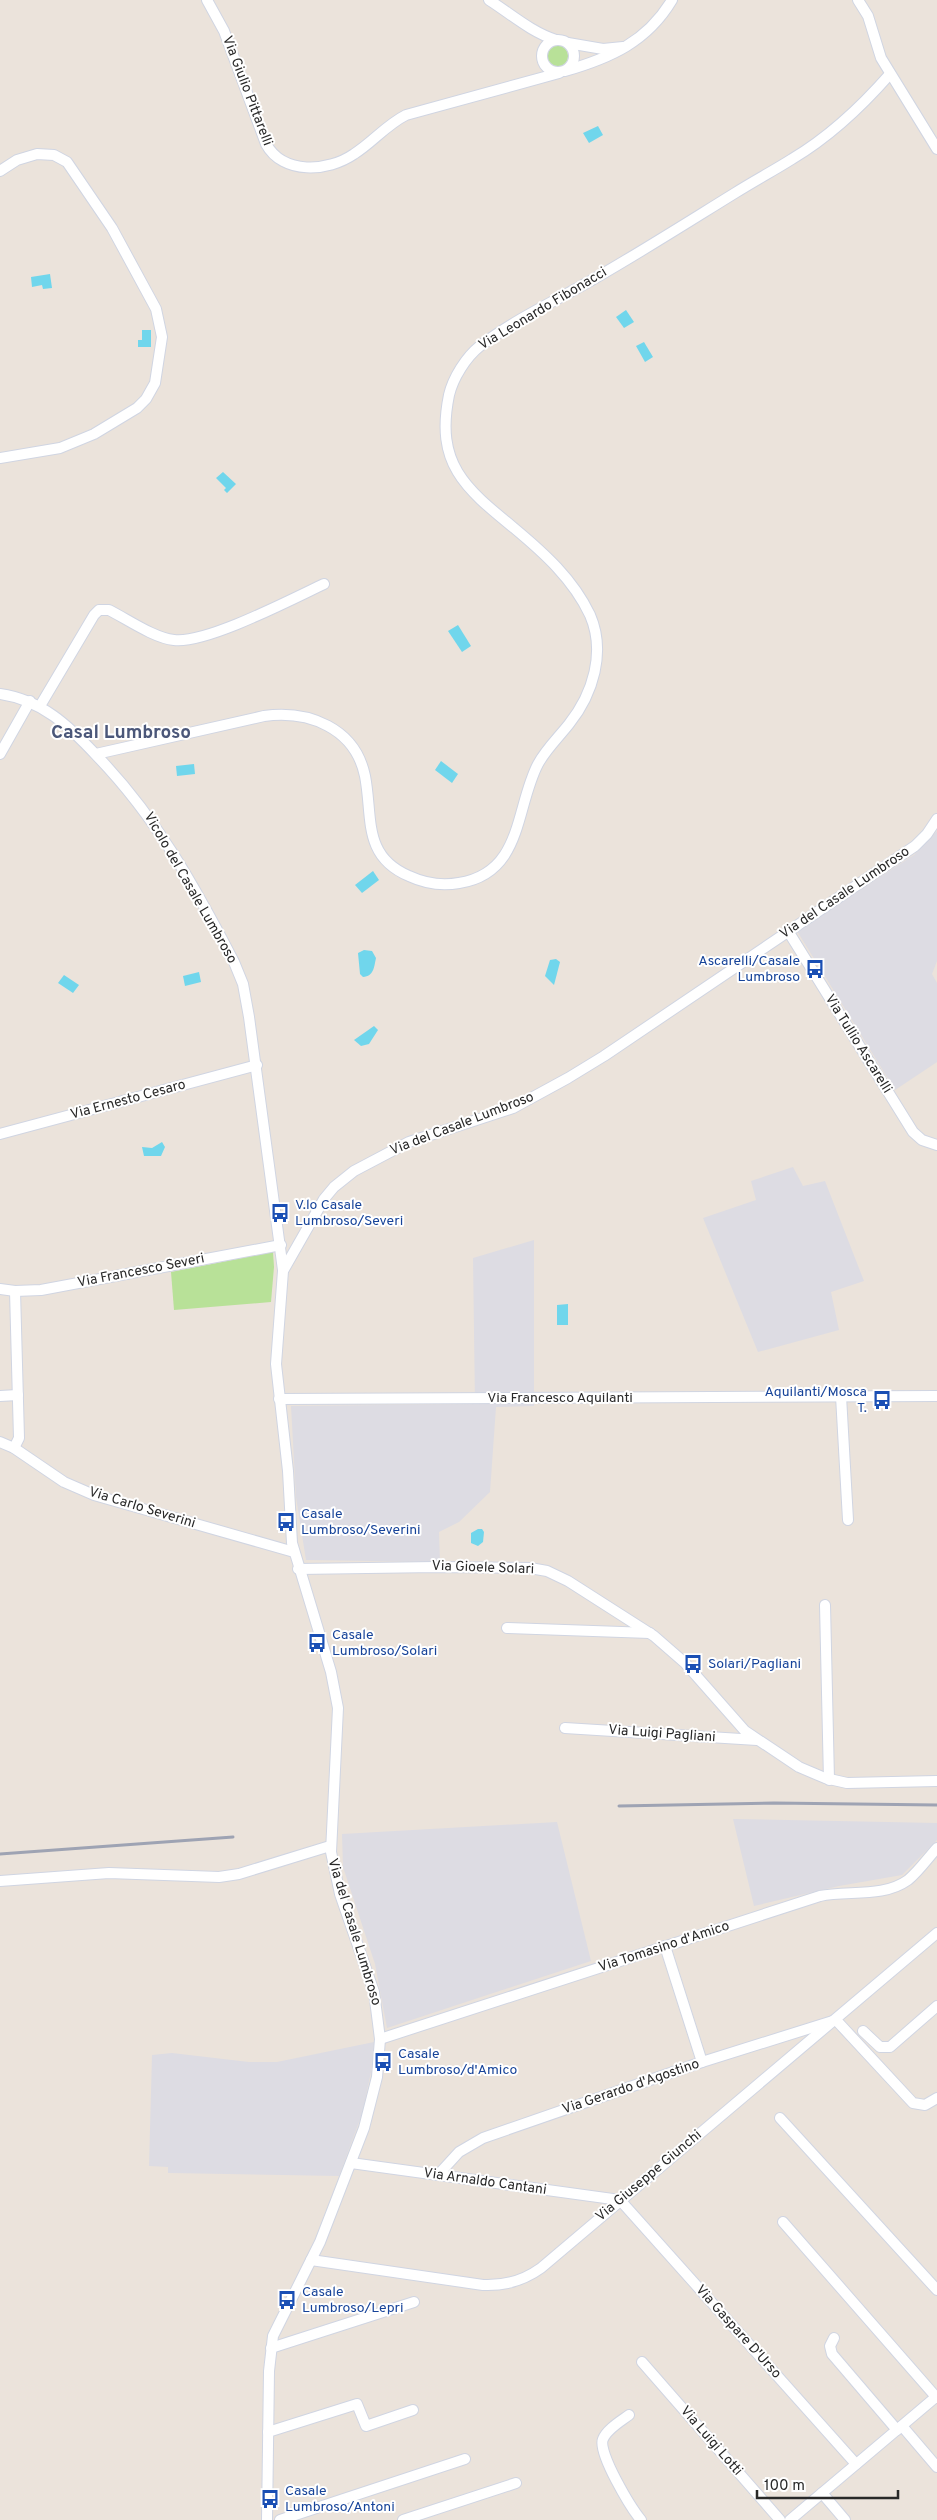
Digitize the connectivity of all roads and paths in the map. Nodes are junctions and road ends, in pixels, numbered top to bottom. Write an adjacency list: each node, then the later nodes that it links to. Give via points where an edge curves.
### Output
1 (207, 0): 12 (street, Via Giulio Pittarelli, via 224,31 266,144 278,158 293,165 313,168 341,161 406,115)
2 (489, 0): 5 (street)
3 (672, 0): 8 (street, Via Giulio Pittarelli, via 654,23)
4 (858, 0): 11 (street, via 868,16 877,50)
5 (535, 32): 6 (street); 9 (street)
6 (556, 40): 7 (street); 9 (street, via 547,44)
7 (568, 43): 8 (street, via 603,49); 10 (street, via 574,58)
8 (627, 47): 10 (street, Via Giulio Pittarelli, via 606,58)
9 (541, 55): 10 (street, via 549,71); 12 (street, Via Giulio Pittarelli, via 535,71)
10 (562, 72): 12 (street, Via Giulio Pittarelli)
11 (890, 74): 13 (street); 21 (street, Via Leonardo Fibonacci, via 855,112 795,158 480,346 452,385 446,436 459,476 478,500 570,581 590,616 597,641 596,663 587,694 575,716 539,761 514,839 495,866 474,879 452,884 421,880 393,866 381,855 372,836 365,777 358,755 342,734 312,719 264,716)
12 (520, 82)
13 (937, 149)
14 (0, 171): 15 (street, via 17,160 37,154 54,155 67,162 112,228 156,309 162,337 155,383 137,408 94,434 65,446 42,453)
15 (0, 458)
16 (324, 584): 19 (street, via 258,616 184,640 161,637 109,610 99,610)
17 (0, 694): 18 (street, Vicolo del Casale Lumbroso)
18 (30, 702): 19 (street, Vicolo del Casale Lumbroso); 20 (street)
19 (40, 706): 21 (street, Vicolo del Casale Lumbroso, via 58,718)
20 (0, 754)
21 (96, 754): 24 (street, Vicolo del Casale Lumbroso, via 153,821 221,935 245,991)
22 (937, 819): 23 (street, Via del Casale Lumbroso, via 915,846)
23 (788, 931): 26 (street, Via Tullio Ascarelli, via 913,1132 922,1140); 28 (street, Via del Casale Lumbroso, via 604,1056 532,1098 499,1113 410,1142 354,1171 324,1198)
24 (257, 1065): 25 (street, Via Ernesto Cesaro); 27 (street, Vicolo del Casale Lumbroso)
25 (0, 1134)
26 (937, 1145)
27 (280, 1245): 28 (street, Vicolo del Casale Lumbroso); 30 (street, Via Francesco Severi, via 41,1290)
28 (283, 1271): 35 (street, Via del Casale Lumbroso, via 276,1357)
29 (0, 1289): 30 (street, Via Francesco Severi)
30 (15, 1291): 31 (street)
31 (18, 1395): 32 (street); 37 (street, via 19,1438)
32 (0, 1396)
33 (841, 1396): 34 (street, Via Francesco Aquilanti); 35 (street, Via Francesco Aquilanti); 38 (street)
34 (937, 1396)
35 (278, 1399): 39 (street, Via del Casale Lumbroso)
36 (0, 1442): 37 (street, Via Carlo Severini)
37 (14, 1448): 39 (street, Via Carlo Severini, via 58,1478 94,1495)
38 (848, 1520)
39 (294, 1552): 40 (street, Via del Casale Lumbroso)
40 (298, 1569): 43 (street, Via Gioele Solari, via 535,1568 560,1577); 48 (street, Via del Casale Lumbroso, via 331,1672 338,1708)
41 (824, 1605): 46 (street)
42 (507, 1628): 43 (street)
43 (651, 1633): 45 (street, Via Gioele Solari, via 682,1660 740,1725)
44 (566, 1728): 45 (street, Via Luigi Pagliani)
45 (758, 1740): 46 (street, Via Gioele Solari, via 799,1766)
46 (829, 1780): 47 (street, Via Gioele Solari, via 852,1783)
47 (937, 1782)
48 (330, 1846): 50 (street, via 240,1874 219,1877 109,1873); 56 (street, Via del Casale Lumbroso, via 338,1887 374,1992)
49 (937, 1848): 52 (street, Via Tomasino d'Amico, via 913,1875 895,1886 865,1893 820,1896)
50 (0, 1881)
51 (937, 1933): 54 (street, Via Giuseppe Giunchi)
52 (665, 1946): 56 (street, Via Tomasino d'Amico); 57 (street)
53 (937, 2006): 55 (street, via 890,2047 880,2047)
54 (836, 2020): 57 (street, Via Gerardo d'Agostino); 58 (street, via 913,2103 924,2105); 62 (street, Via Giuseppe Giunchi)
55 (863, 2031)
56 (380, 2039): 60 (street, Via del Casale Lumbroso, via 372,2100)
57 (702, 2062): 61 (street, Via Gerardo d'Agostino, via 479,2140 459,2152)
58 (937, 2098)
59 (780, 2118): 65 (street)
60 (351, 2163): 61 (street, Via Arnaldo Cantani); 64 (street, Via del Casale Lumbroso)
61 (438, 2175): 62 (street, Via Arnaldo Cantani)
62 (620, 2200): 64 (street, Via Giuseppe Giunchi, via 538,2270 522,2280 507,2284 483,2284); 76 (street, Via Gaspare D'Urso)
63 (783, 2222): 70 (street)
64 (311, 2260): 68 (street, Via del Casale Lumbroso, via 278,2322)
65 (937, 2290)
66 (414, 2302): 68 (street)
67 (834, 2338): 73 (street, via 830,2346 832,2354)
68 (270, 2348): 74 (street, Via del Casale Lumbroso)
69 (642, 2362): 84 (street, Via Luigi Lotti)
70 (937, 2397): 73 (street)
71 (413, 2410): 74 (street, via 366,2426 357,2404)
72 (629, 2415): 83 (street, via 605,2435 602,2448 625,2496)
73 (899, 2428): 76 (street); 77 (street)
74 (268, 2432): 80 (street, Via del Casale Lumbroso)
75 (465, 2459): 81 (street)
76 (856, 2464): 79 (street)
77 (937, 2467)
78 (516, 2483): 82 (street)
79 (822, 2493): 85 (street); 86 (street)
80 (267, 2520)
81 (280, 2520)
82 (403, 2520)
83 (641, 2520)
84 (780, 2520)
85 (790, 2520)
86 (845, 2520)

